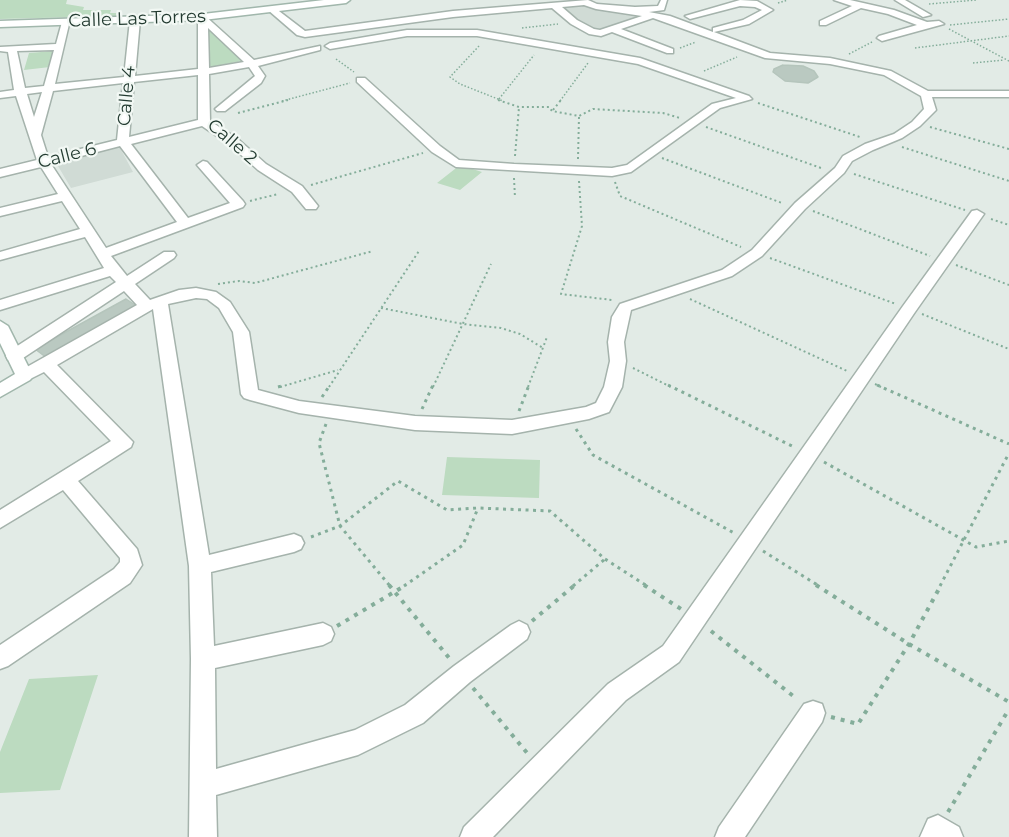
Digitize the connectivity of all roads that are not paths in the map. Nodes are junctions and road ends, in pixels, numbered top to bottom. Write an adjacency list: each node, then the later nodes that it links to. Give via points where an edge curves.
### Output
1 (309, 0): 8 (street)
2 (346, 0): 8 (street, Calle Las Torres)
3 (838, 0): 7 (street)
4 (899, 0): 20 (street, via 939,24)
5 (582, 1): 6 (street); 12 (street)
6 (553, 4): 13 (street); 21 (street, via 591,32)
7 (860, 5): 18 (street); 20 (street)
8 (294, 7): 11 (street, Calle Las Torres)
9 (445, 7): 13 (street)
10 (673, 7): 12 (street); 22 (street); 22 (street, via 740,3 757,4 769,10 746,22)
11 (272, 10): 13 (street, via 305,34); 15 (street, Calle Las Torres)
12 (627, 10): 14 (street)
13 (453, 14): 24 (street)
14 (653, 15): 21 (street); 26 (street)
15 (204, 19): 16 (street, Calle Las Torres); 34 (street); 35 (street, Calle 2)
16 (135, 20): 17 (street, Calle Las Torres); 37 (street, Calle 4)
17 (66, 22): 19 (street, Calle Las Torres); 28 (street)
18 (823, 23)
19 (0, 24)
20 (926, 25): 25 (street)
21 (611, 29): 32 (street)
22 (716, 30): 26 (street)
23 (439, 33): 24 (street); 27 (street, via 407,33); 33 (street)
24 (477, 33): 36 (street, via 640,62 747,99 716,106 631,168 612,172 514,168 456,163)
25 (882, 38)
26 (727, 39): 40 (street, via 769,56 830,61 879,71)
27 (330, 46)
28 (60, 48): 31 (street); 38 (street)
29 (317, 48): 34 (street)
30 (0, 49): 31 (street)
31 (12, 49): 39 (street)
32 (670, 51)
33 (340, 56)
34 (252, 64): 35 (street); 43 (street, via 259,78)
35 (202, 72): 37 (street); 44 (street, Calle 2)
36 (361, 80)
37 (128, 81): 38 (street); 46 (street, Calle 4)
38 (49, 88): 39 (street); 45 (street)
39 (20, 91): 42 (street); 45 (street)
40 (926, 94): 41 (street); 61 (street, via 930,110 917,123 847,159 757,253 727,273 625,307 616,342 618,360 613,387 603,407 589,413 512,427 415,423 314,410 250,394 241,332 225,305 211,295 179,295)
41 (1009, 94)
42 (0, 96)
43 (222, 109)
44 (204, 122): 46 (street, Calle 6); 51 (street, Calle 2, via 297,189)
45 (35, 135): 47 (street)
46 (123, 142): 47 (street, Calle 6); 54 (street, Calle 4)
47 (44, 162): 49 (street, Calle 6); 50 (street)
48 (203, 165): 54 (street, via 238,204)
49 (0, 173)
50 (67, 196): 52 (street); 55 (street)
51 (311, 206)
52 (0, 212)
53 (977, 214): 79 (street, via 671,654 617,692)
54 (185, 223): 56 (street)
55 (89, 231): 56 (street); 58 (street)
56 (104, 254): 59 (street)
57 (169, 255): 60 (street)
58 (0, 256)
59 (113, 270): 60 (street); 62 (street)
60 (126, 284): 61 (street); 64 (street)
61 (153, 304): 65 (street); 71 (street)
62 (0, 305)
63 (0, 326): 64 (street)
64 (15, 356): 66 (street)
65 (46, 364): 66 (street); 68 (street, via 124,442)
66 (24, 376): 67 (street)
67 (0, 391)
68 (65, 479): 69 (street); 74 (street, via 130,555 131,565 122,576)
69 (0, 520)
70 (294, 543): 71 (street)
71 (200, 566): 75 (street)
72 (519, 632): 77 (street, via 414,714 358,742)
73 (323, 634): 75 (street)
74 (0, 658)
75 (203, 659): 77 (street)
76 (813, 713): 80 (street)
77 (203, 786): 78 (street)
78 (203, 837)
79 (474, 837)
80 (729, 837)

